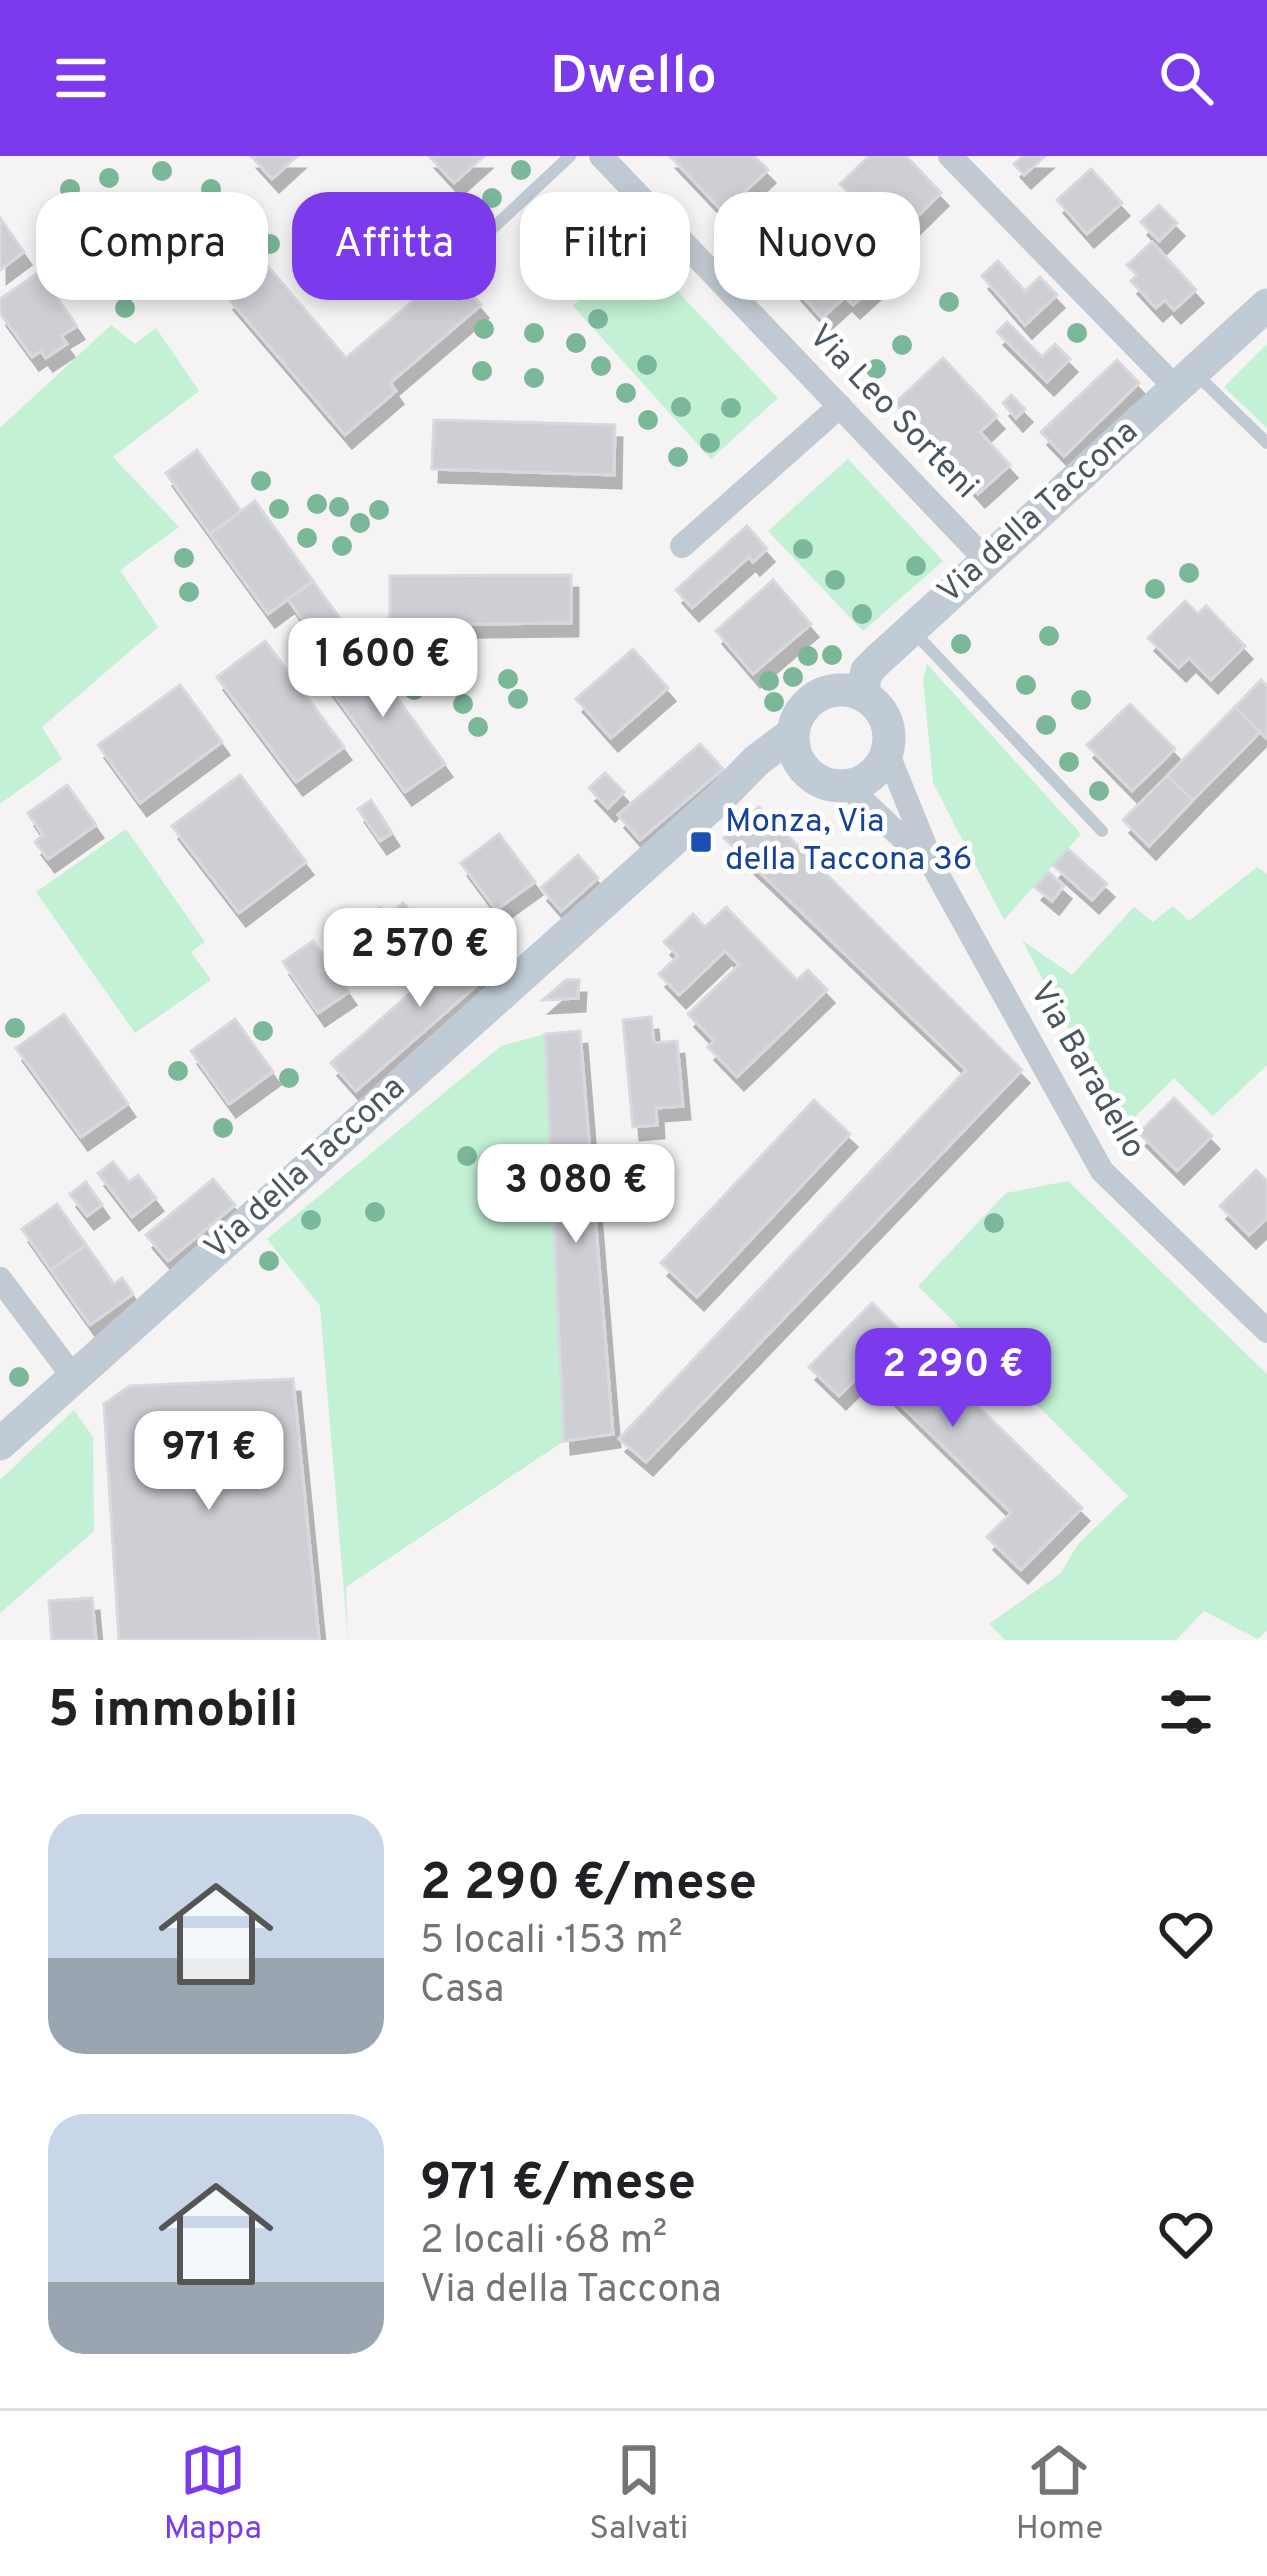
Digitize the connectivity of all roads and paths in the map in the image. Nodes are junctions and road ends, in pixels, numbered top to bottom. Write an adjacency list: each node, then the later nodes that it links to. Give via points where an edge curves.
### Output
1 (571, 156): 4 (lane)
2 (601, 156): 7 (street, Via Leo Sorteni)
3 (950, 156): 6 (street)
4 (496, 225)
5 (1267, 305): 6 (main road, Via della Taccona)
6 (1184, 380): 8 (lane); 10 (main road, Via della Taccona)
7 (840, 406): 9 (street); 10 (street, Via Leo Sorteni)
8 (1267, 443)
9 (682, 546)
10 (985, 559): 11 (main road, Via della Taccona)
11 (912, 629): 12 (main road, Via della Taccona, via 867,670); 18 (lane)
12 (861, 694): 13 (main road, Via della Taccona, via 817,696); 14 (main road, via 882,712)
13 (793, 733): 15 (main road); 17 (main road, Via della Taccona)
14 (887, 752): 16 (main road, via 872,775); 19 (street, Via Baradello)
15 (805, 770): 16 (main road); 17 (main road, Via della Taccona)
16 (847, 786): 19 (street, Via Baradello)
17 (720, 798): 22 (main road, Via della Taccona)
18 (1102, 831)
19 (934, 868): 21 (street, Via Baradello, via 1102,1171)
20 (0, 1279): 22 (street)
21 (1267, 1331)
22 (74, 1378): 23 (main road, Via della Taccona)
23 (0, 1444)

